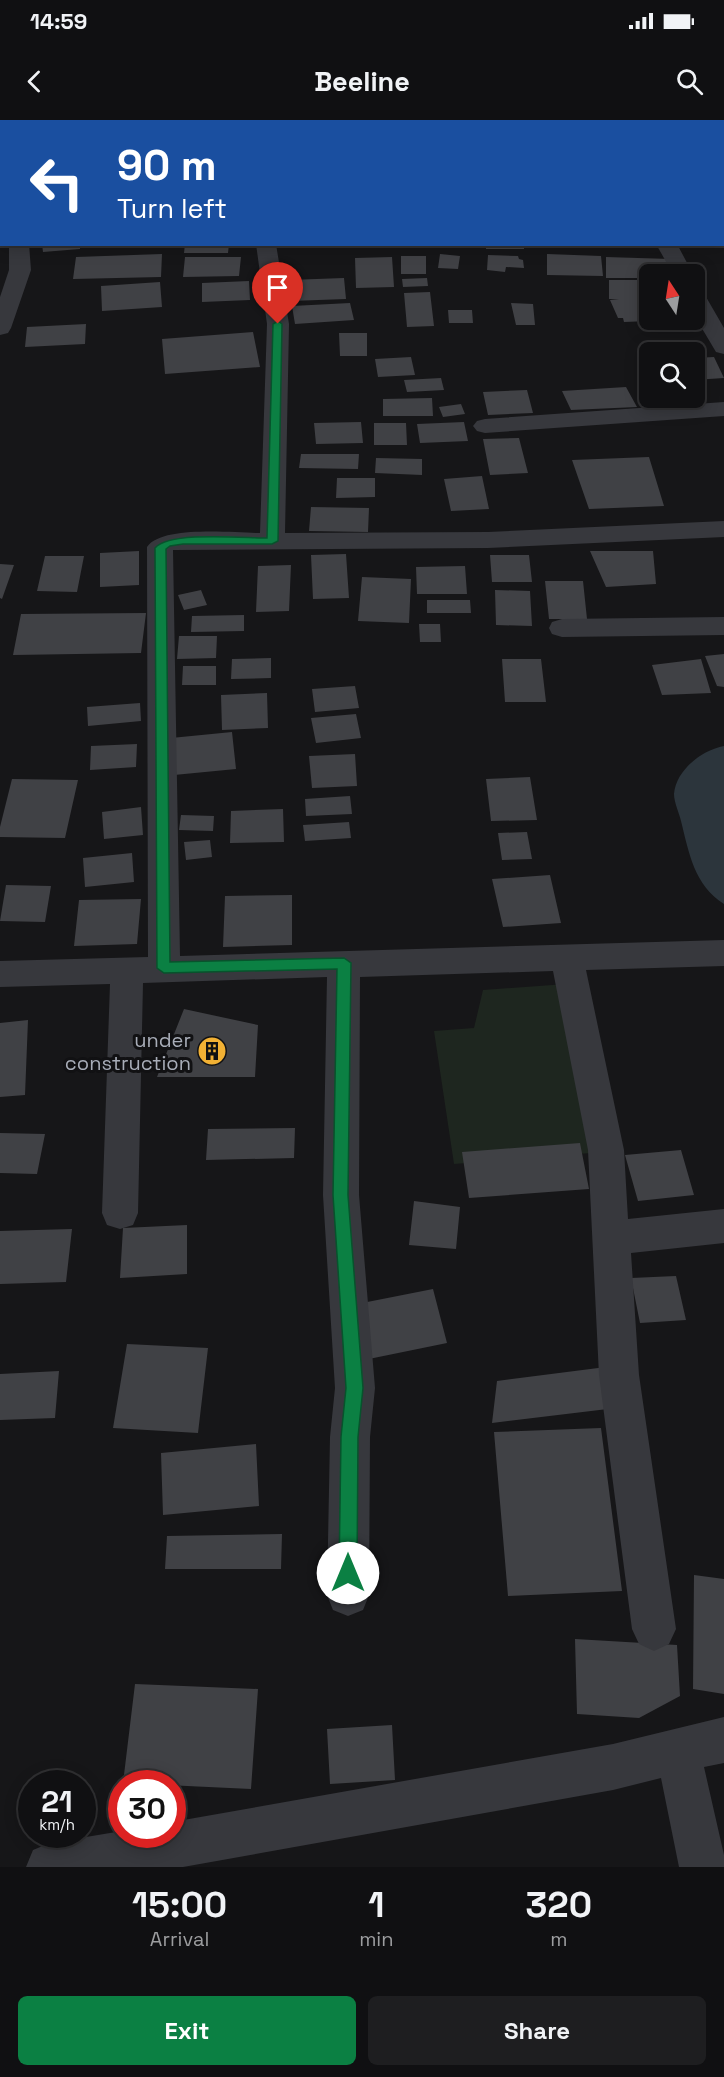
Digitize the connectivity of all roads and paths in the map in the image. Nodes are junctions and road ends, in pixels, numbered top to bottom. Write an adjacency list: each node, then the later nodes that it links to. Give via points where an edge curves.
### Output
1 (19, 246): 7 (street, via 20,270)
2 (266, 246): 12 (street, via 278,324)
3 (667, 246): 4 (street)
4 (677, 264)
5 (705, 307): 6 (street)
6 (717, 320): 8 (street)
7 (0, 328)
8 (724, 347)
9 (724, 409): 10 (street)
10 (485, 426)
11 (724, 529): 12 (street, via 488,540)
12 (272, 541): 18 (street, via 183,541 160,548)
13 (724, 626): 14 (street)
14 (562, 628)
15 (724, 953): 16 (street)
16 (567, 957): 17 (street); 23 (street, via 606,1150)
17 (344, 963): 18 (street); 24 (street, via 341,1195 355,1388 350,1437)
18 (164, 968): 19 (street)
19 (127, 969): 20 (street); 21 (street)
20 (0, 974)
21 (120, 1213)
22 (724, 1226): 23 (street)
23 (611, 1238): 25 (street, via 619,1375)
24 (348, 1595)
25 (654, 1629)
26 (724, 1740): 27 (street)
27 (678, 1751): 28 (street, via 613,1767); 29 (street)
28 (50, 1867)
29 (703, 1867)

